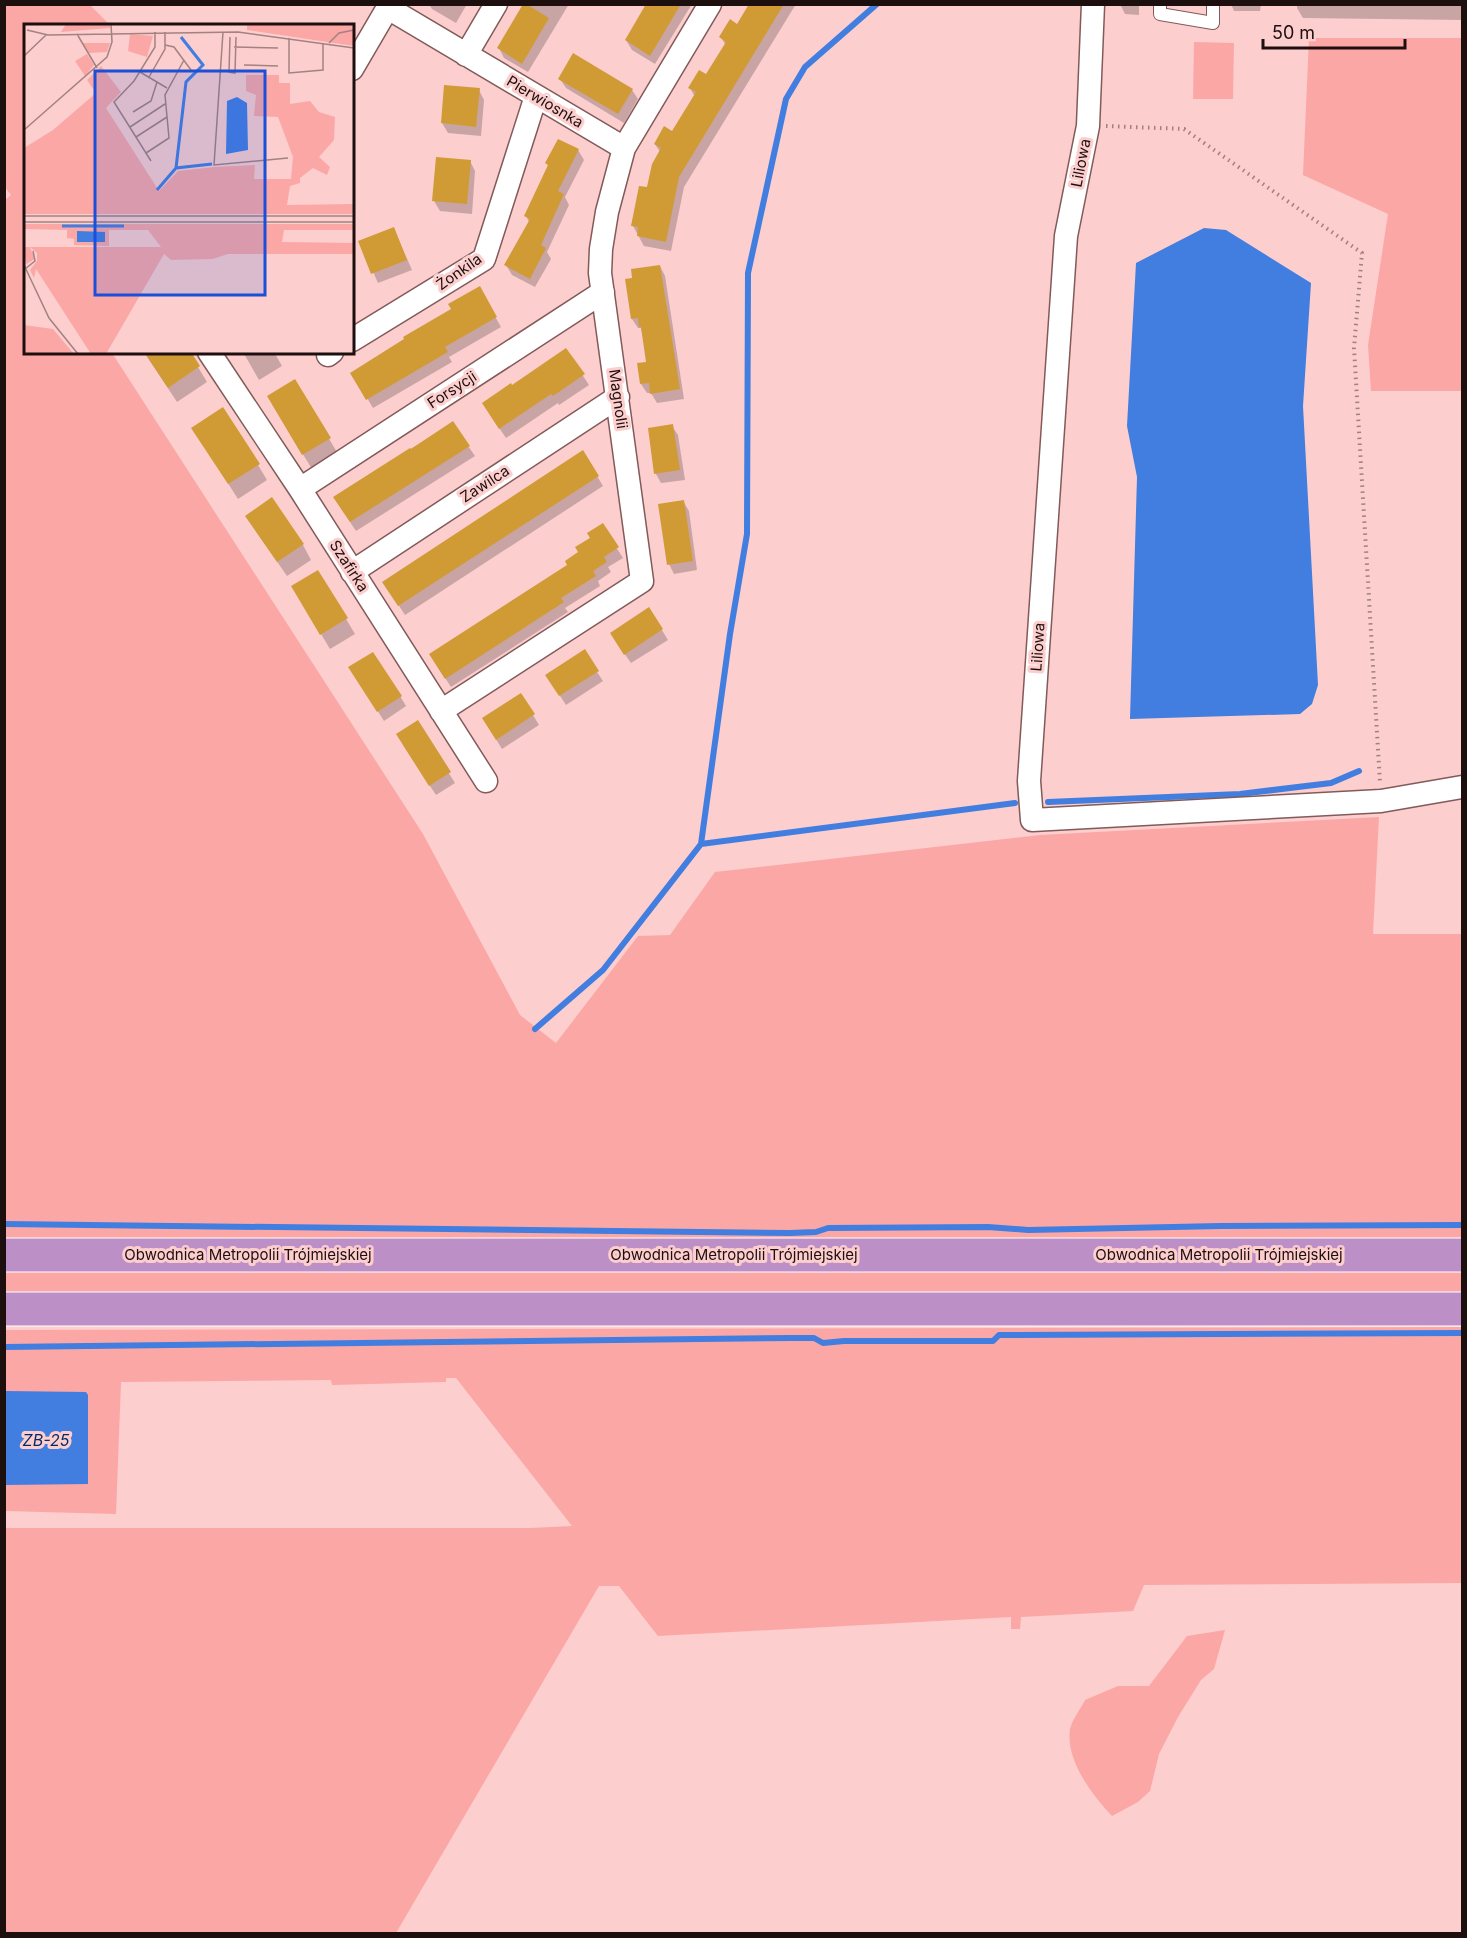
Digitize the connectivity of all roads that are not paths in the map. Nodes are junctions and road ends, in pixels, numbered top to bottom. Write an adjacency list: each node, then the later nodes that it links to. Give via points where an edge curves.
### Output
1 (496, 4): 7 (street)
2 (710, 4): 10 (street, Magnolii)
3 (1093, 4): 19 (street, Liliowa, via 1088,126 1066,236 1029,781 1032,820 1381,801)
4 (1160, 4): 5 (lane, via 1160,14 1213,23)
5 (1213, 4)
6 (389, 6): 7 (street, Pierwiosnka); 8 (street)
7 (466, 55): 9 (street, Pierwiosnka)
8 (354, 66)
9 (536, 96): 10 (street, Pierwiosnka); 12 (street, Żonkila, via 484,259)
10 (624, 148): 11 (street, Magnolii, via 607,212 600,273)
11 (603, 292): 14 (street, Magnolii); 15 (street, Forsycji)
12 (354, 339)
13 (211, 354): 15 (street, Szafirka)
14 (618, 397): 16 (street, Zawilca); 17 (street, Magnolii, via 642,581)
15 (300, 489): 16 (street, Szafirka)
16 (352, 572): 17 (street, Szafirka)
17 (441, 711): 18 (street, Szafirka)
18 (486, 781)
19 (1462, 787)
20 (4, 1255): 21 (highway, Obwodnica Metropolii Trójmiejskiej)
21 (1462, 1256)
22 (4, 1309): 23 (highway)
23 (1462, 1309)

